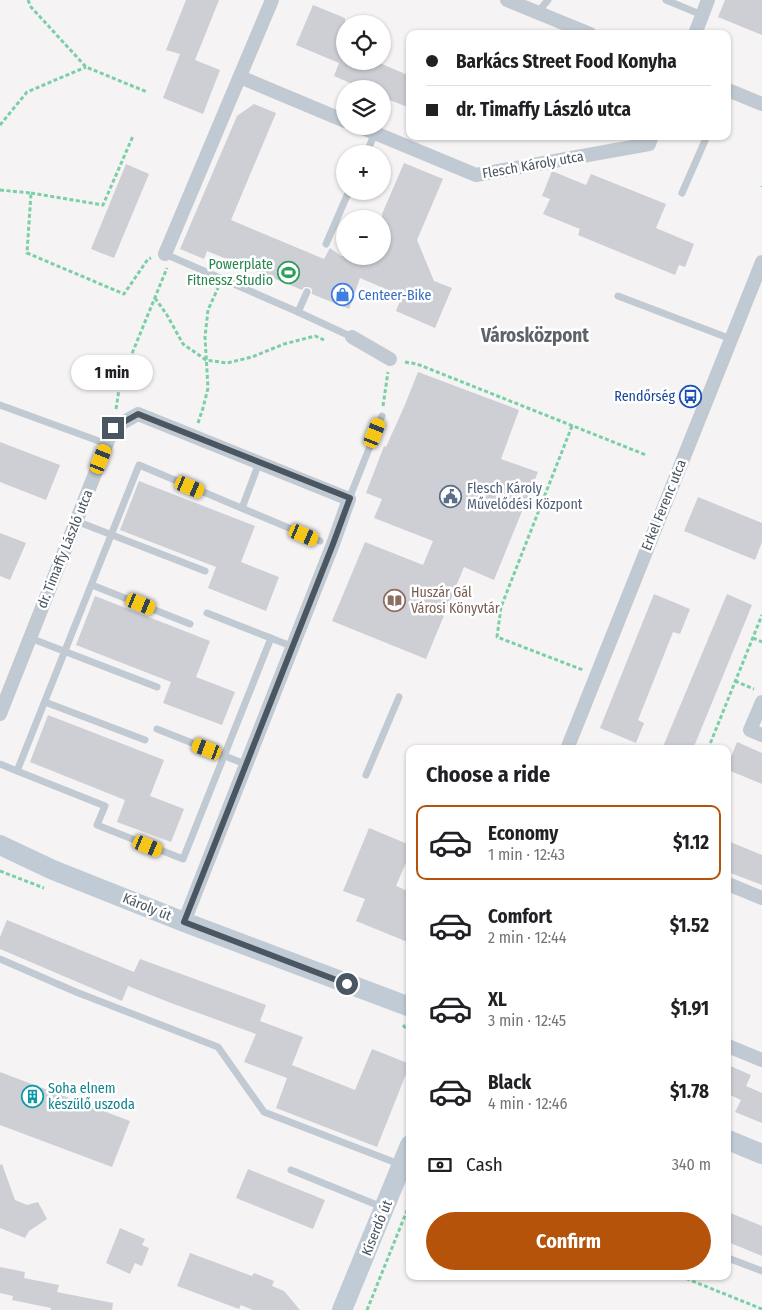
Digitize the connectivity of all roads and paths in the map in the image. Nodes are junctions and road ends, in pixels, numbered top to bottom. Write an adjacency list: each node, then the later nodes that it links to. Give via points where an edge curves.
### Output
1 (28, 0): 11 (path)
2 (272, 0): 12 (street)
3 (507, 0): 7 (street)
4 (548, 0): 7 (lane)
5 (666, 0): 8 (lane)
6 (708, 0): 8 (street)
7 (537, 13): 9 (street)
8 (702, 16): 10 (street)
9 (580, 30)
10 (697, 30)
11 (86, 67): 14 (path); 17 (path, via 27,92)
12 (240, 76): 16 (street); 27 (street)
13 (731, 91): 15 (street)
14 (147, 92)
15 (762, 104)
16 (336, 117)
17 (0, 125)
18 (380, 135): 20 (street, Flesch Károly utca, via 476,175 649,144)
19 (133, 136): 23 (path, via 103,205)
20 (650, 140)
21 (704, 140): 24 (lane)
22 (0, 190): 23 (path)
23 (31, 193): 27 (path, via 27,253 124,294 148,259)
24 (682, 193)
25 (346, 200): 26 (lane)
26 (326, 244)
27 (165, 254): 29 (lane); 32 (path, via 168,266)
28 (762, 262): 35 (street, Erkel Ferenc utca)
29 (223, 278): 33 (lane); 37 (path, via 208,310)
30 (307, 292): 33 (lane)
31 (618, 296): 35 (lane)
32 (155, 298): 37 (path, via 183,344); 41 (path, via 120,383)
33 (298, 312): 34 (lane)
34 (348, 336): 36 (street); 37 (path, via 340,346 315,336 227,363)
35 (731, 339): 62 (street, Erkel Ferenc utca)
36 (390, 359): 39 (path); 40 (path, via 417,364)
37 (206, 360): 42 (path, via 208,388)
38 (0, 405): 43 (lane)
39 (382, 416): 46 (lane)
40 (572, 426): 44 (path); 62 (path, via 501,607 497,636)
41 (113, 428): 42 (street, via 138,414); 43 (street, dr. Timaffy László utca)
42 (193, 436): 45 (street)
43 (107, 444): 48 (street, dr. Timaffy László utca)
44 (646, 455)
45 (260, 462): 46 (street); 47 (lane)
46 (350, 498): 60 (street)
47 (242, 508): 49 (lane, via 139,465); 50 (lane)
48 (76, 521): 49 (lane); 56 (street, dr. Timaffy László utca)
49 (112, 534): 51 (lane); 52 (lane)
50 (320, 541)
51 (205, 571)
52 (92, 585): 55 (lane); 61 (lane)
53 (208, 613): 57 (lane)
54 (762, 615): 58 (path)
55 (190, 624)
56 (30, 638): 61 (lane); 69 (street, dr. Timaffy László utca)
57 (271, 638): 60 (lane); 75 (lane)
58 (753, 638): 59 (path); 63 (path)
59 (762, 642)
60 (292, 646): 77 (street)
61 (65, 652): 64 (lane); 67 (lane)
62 (597, 675): 73 (street, Erkel Ferenc utca)
63 (735, 681): 65 (path); 74 (path)
64 (158, 687)
65 (762, 692)
66 (398, 697): 79 (lane)
67 (45, 702): 72 (lane); 78 (lane)
68 (762, 702): 71 (street, via 750,730)
69 (0, 714)
70 (157, 729): 75 (lane)
71 (762, 735)
72 (145, 740)
73 (569, 745)
74 (710, 745)
75 (224, 756): 77 (lane); 78 (lane, via 183,859 97,825 105,806)
76 (0, 764): 78 (lane)
77 (245, 764): 83 (street)
78 (17, 771)
79 (366, 775)
80 (0, 845): 83 (street, Károly út, via 53,870)
81 (731, 885): 82 (street)
82 (762, 898)
83 (184, 922): 85 (street, Károly út)
84 (0, 958): 91 (lane, via 76,992 218,1047 264,1112)
85 (406, 1007)
86 (731, 1047): 87 (street)
87 (762, 1060)
88 (731, 1141): 89 (street)
89 (762, 1154)
90 (406, 1155): 91 (street, Kiserdő út)
91 (402, 1165): 93 (street, Kiserdő út)
92 (291, 1170): 93 (lane)
93 (385, 1208): 99 (street, Kiserdő út)
94 (406, 1213): 100 (path)
95 (731, 1259): 96 (lane)
96 (762, 1271)
97 (690, 1280): 98 (path)
98 (762, 1309)
99 (342, 1310)
100 (367, 1310)

